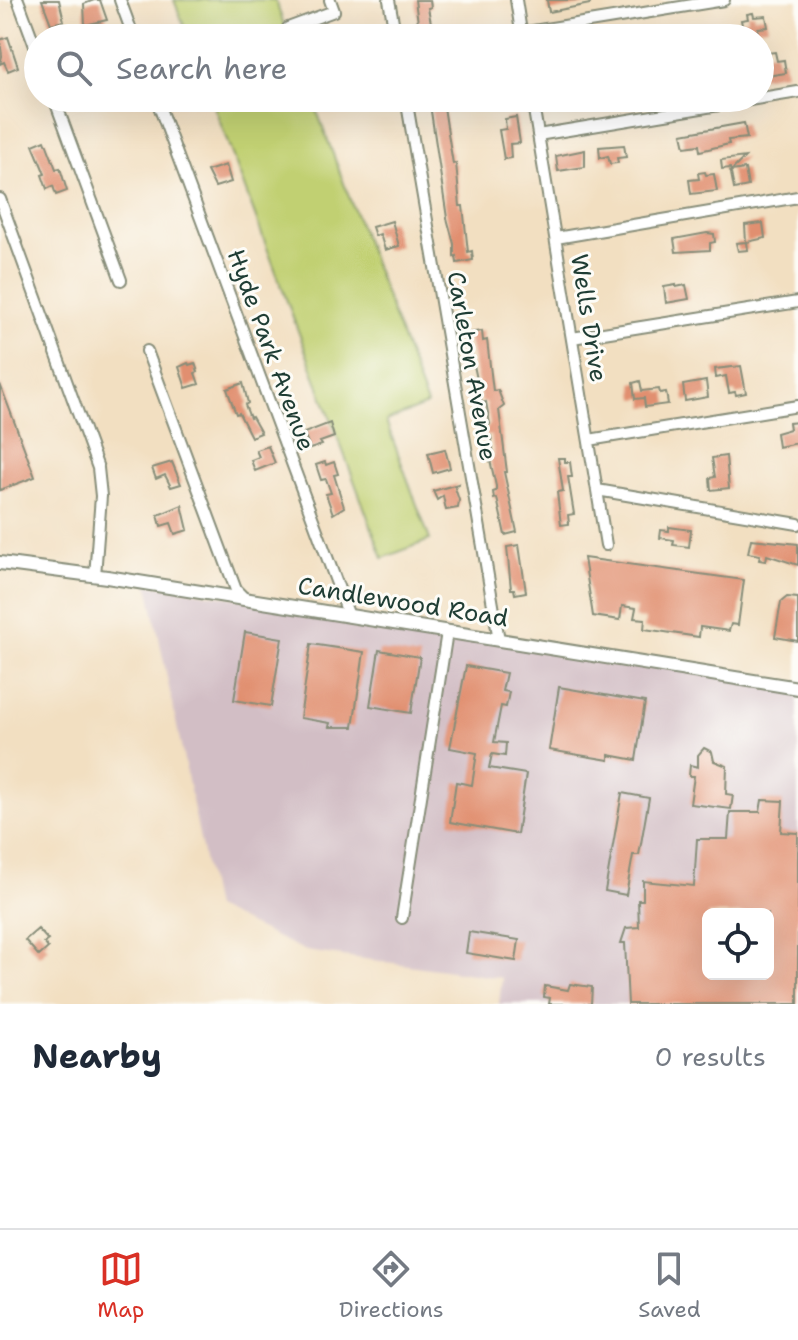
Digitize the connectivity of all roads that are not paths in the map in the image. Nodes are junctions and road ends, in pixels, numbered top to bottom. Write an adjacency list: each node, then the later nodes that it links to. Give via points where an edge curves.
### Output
1 (18, 0): 7 (street)
2 (120, 0): 8 (street)
3 (389, 0): 10 (street)
4 (516, 0): 11 (street)
5 (724, 0): 12 (street)
6 (332, 5): 9 (street)
7 (27, 24)
8 (129, 24)
9 (296, 24)
10 (393, 24)
11 (519, 24)
12 (589, 24)
13 (798, 92): 14 (street)
14 (774, 96)
15 (59, 112): 24 (street)
16 (161, 112): 36 (street, Hyde Park Avenue)
17 (408, 112): 38 (street, Carleton Avenue)
18 (534, 112): 20 (street, Wells Drive)
19 (677, 112): 20 (street)
20 (538, 135): 23 (street, Wells Drive)
21 (798, 197): 23 (street)
22 (0, 199): 34 (street, via 98,468)
23 (556, 238): 26 (street, Wells Drive)
24 (121, 280)
25 (798, 302): 26 (street)
26 (572, 338): 29 (street, Wells Drive)
27 (147, 351): 35 (street, via 236,590)
28 (798, 406): 29 (street)
29 (589, 440): 30 (street, Wells Drive)
30 (597, 490): 31 (street); 32 (street, Wells Drive)
31 (798, 524)
32 (606, 545)
33 (0, 563): 34 (street, Candlewood Road)
34 (95, 576): 35 (street, Candlewood Road)
35 (245, 599): 36 (street, Candlewood Road)
36 (349, 616): 37 (street, Candlewood Road)
37 (447, 632): 38 (street, Candlewood Road); 40 (street)
38 (499, 640): 39 (street, Candlewood Road)
39 (798, 688)
40 (402, 918)

